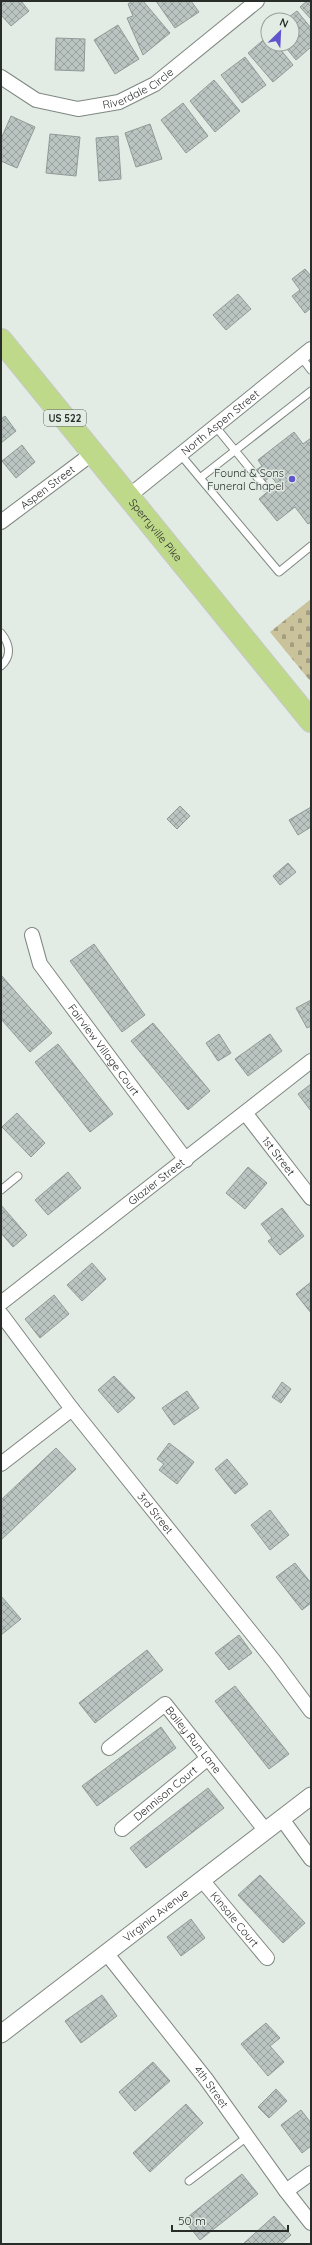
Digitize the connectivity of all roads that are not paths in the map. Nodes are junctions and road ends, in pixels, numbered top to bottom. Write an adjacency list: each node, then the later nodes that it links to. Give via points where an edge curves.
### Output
1 (257, 1): 2 (street, Riverdale Circle, via 155,84 118,102 78,109 36,100)
2 (1, 77)
3 (1, 340): 9 (main road, Sperryville Pike / US 522)
4 (306, 353): 5 (lane); 7 (street, North Aspen Street)
5 (311, 370)
6 (311, 391): 8 (lane)
7 (215, 426): 8 (lane); 10 (street, North Aspen Street)
8 (235, 451): 11 (lane); 12 (lane)
9 (93, 453): 13 (main road, Sperryville Pike / US 522); 14 (street, Aspen Street)
10 (180, 454): 11 (lane); 13 (street, North Aspen Street)
11 (200, 478): 15 (lane, via 278,572)
12 (265, 488)
13 (129, 496): 18 (main road, Sperryville Pike / US 522)
14 (1, 522)
15 (311, 546)
16 (1, 634): 17 (lane, via 10,648)
17 (1, 666)
18 (311, 721)
19 (32, 935): 22 (street, Fairview Village Court, via 40,964)
20 (311, 1061): 21 (street, Glazier Street)
21 (246, 1114): 22 (street, Glazier Street); 25 (street, 1st Street)
22 (186, 1160): 26 (street, Glazier Street)
23 (18, 1176): 24 (lane)
24 (1, 1190)
25 (311, 1198)
26 (1, 1303)
27 (1, 1314): 28 (street, 3rd Street)
28 (72, 1409): 29 (street); 30 (street, 3rd Street, via 270,1655)
29 (1, 1464)
30 (311, 1711)
31 (109, 1748): 32 (street, Bailey Run Lane, via 165,1704)
32 (208, 1758): 35 (street, Dennison Court); 36 (street, Bailey Run Lane)
33 (311, 1796): 34 (street, Virginia Avenue)
34 (282, 1819): 36 (street, Virginia Avenue); 37 (street)
35 (122, 1829)
36 (266, 1831): 38 (street, Virginia Avenue)
37 (311, 1858)
38 (202, 1880): 39 (street, Virginia Avenue); 40 (street, Kinsale Court)
39 (107, 1954): 41 (street, Virginia Avenue); 42 (street, 4th Street, via 206,2079)
40 (267, 1958)
41 (1, 2034)
42 (247, 2137): 44 (lane); 45 (street, 4th Street)
43 (311, 2173): 45 (street)
44 (189, 2182)
45 (286, 2192): 46 (street, 4th Street)
46 (311, 2223)

